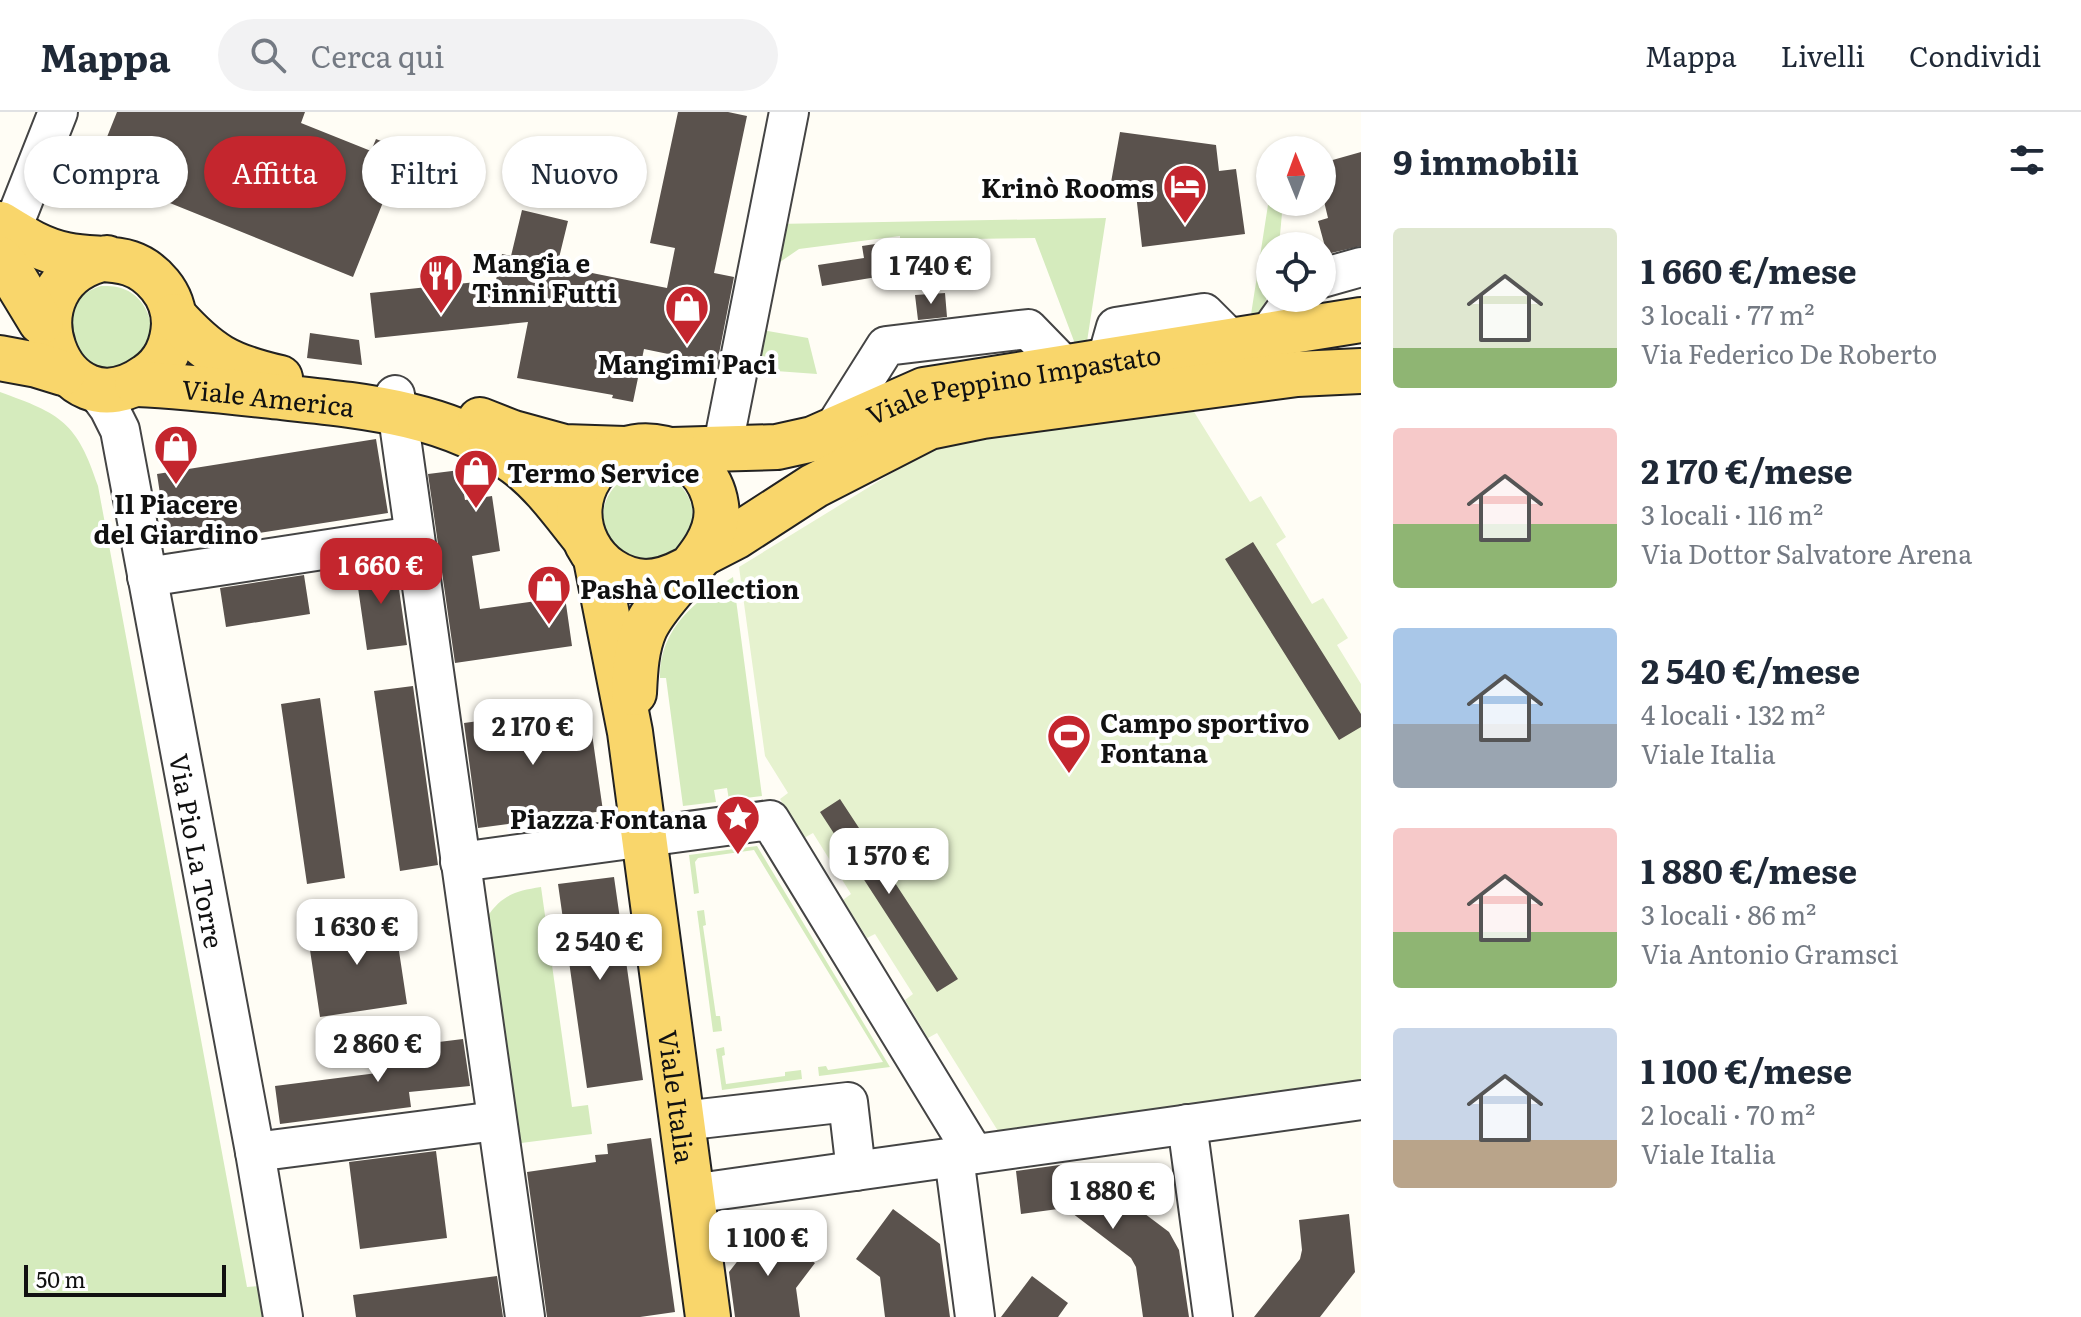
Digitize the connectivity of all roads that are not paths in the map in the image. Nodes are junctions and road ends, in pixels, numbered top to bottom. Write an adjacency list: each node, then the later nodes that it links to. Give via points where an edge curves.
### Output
1 (41, 112): 4 (street)
2 (58, 112): 4 (street)
3 (789, 112): 19 (street)
4 (3, 231): 5 (main road, via 66,255); 8 (main road)
5 (107, 258): 8 (main road, via 68,271); 10 (main road, via 131,262 151,275 166,293)
6 (1361, 267): 7 (street)
7 (1336, 274)
8 (31, 304): 15 (main road, via 51,358)
9 (1279, 312): 12 (street)
10 (174, 316): 15 (main road, via 166,356 154,372); 16 (main road, Viale America, via 199,343 249,371)
11 (1361, 320): 12 (main road, Viale Peppino Impastato)
12 (1250, 339): 19 (main road, Viale Peppino Impastato, via 924,390 813,439)
13 (0, 358): 15 (main road, Viale America)
14 (1361, 371): 22 (main road, Viale Peppino Impastato, via 1297,374 929,427 814,486)
15 (98, 382): 16 (main road, Viale America); 23 (street, Via Pio La Torre, via 120,430)
16 (396, 404): 17 (main road, Viale America, via 453,410 564,447); 20 (street); 21 (main road, Viale America, via 519,464)
17 (625, 449): 18 (main road, via 648,445); 21 (main road, via 592,474 582,493 579,514)
18 (672, 450): 19 (main road, Viale Peppino Impastato); 22 (main road, via 693,462 709,482 716,506 714,530)
19 (722, 450)
20 (414, 536): 23 (street); 26 (street)
21 (589, 547): 22 (main road, via 611,572 629,580 659,580); 24 (main road)
22 (695, 562): 24 (main road, via 645,628 636,660)
23 (147, 577): 31 (street, Via Pio La Torre)
24 (630, 732): 25 (main road, Viale Italia)
25 (646, 837): 26 (street); 29 (main road, Viale Italia); 32 (street, via 770,820)
26 (460, 862): 28 (street)
27 (1361, 1100): 30 (street)
28 (496, 1121): 31 (street); 36 (street)
29 (682, 1121): 33 (street, via 848,1102); 34 (main road, Viale Italia)
30 (1187, 1124): 32 (street); 39 (street)
31 (255, 1152): 35 (street, Via Pio La Torre)
32 (964, 1156): 33 (street); 38 (street)
33 (856, 1171): 34 (street)
34 (691, 1194): 37 (main road, Viale Italia)
35 (283, 1317)
36 (525, 1317)
37 (708, 1317)
38 (975, 1317)
39 (1213, 1317)

